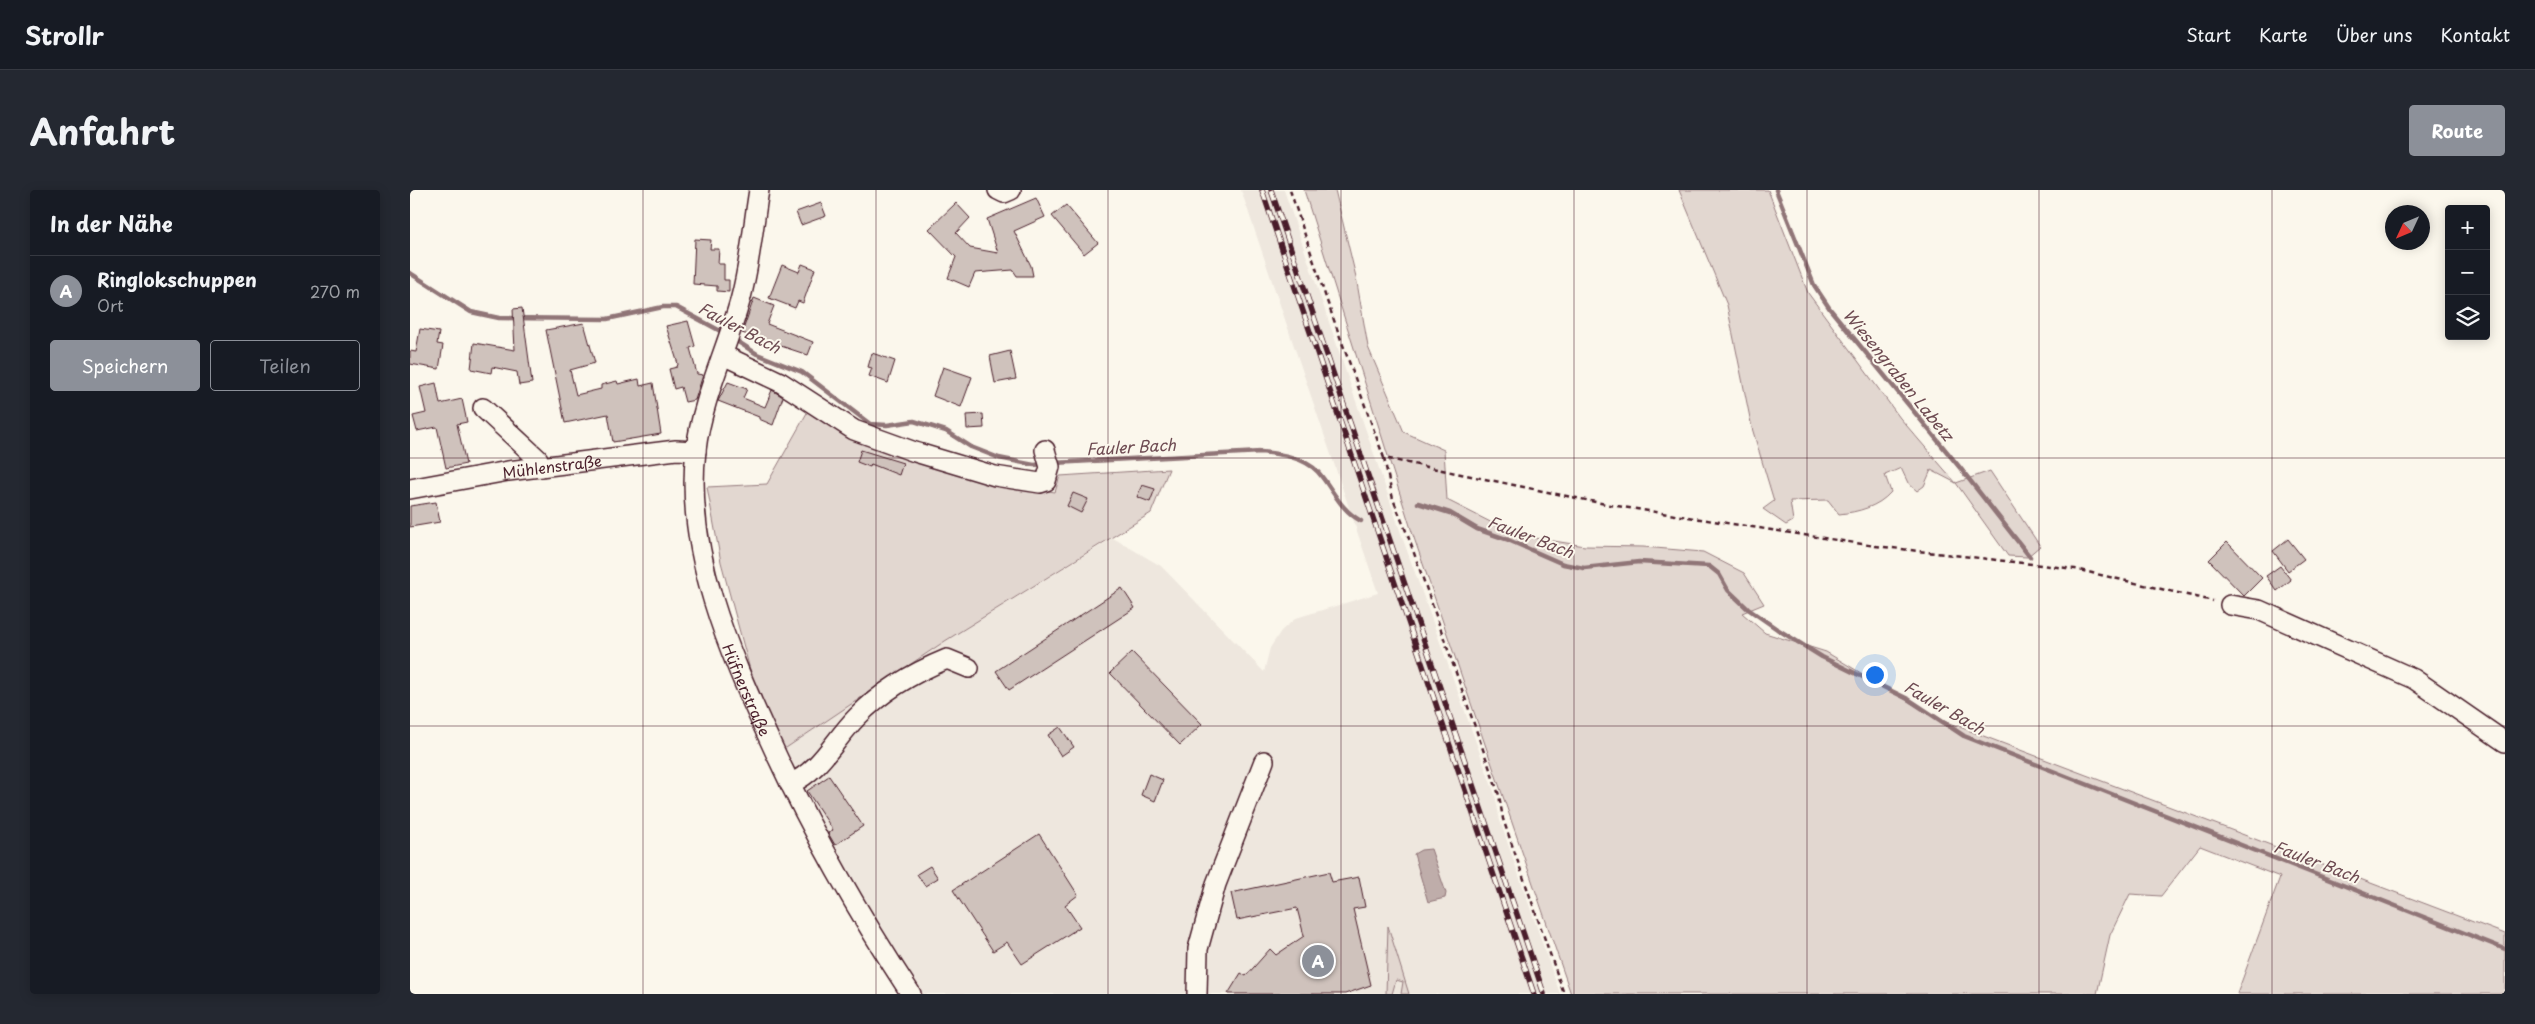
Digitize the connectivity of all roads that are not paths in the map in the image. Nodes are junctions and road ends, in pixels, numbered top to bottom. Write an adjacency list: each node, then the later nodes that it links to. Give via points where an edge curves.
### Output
1 (759, 190): 4 (street, Hüfnerstraße, via 745,283)
2 (998, 190): 3 (street, via 1004,193)
3 (1011, 190)
4 (725, 351): 6 (street, via 854,430 915,452 995,476 1040,483 1046,481 1050,467); 7 (street, Hüfnerstraße, via 702,421)
5 (483, 408): 8 (street, via 538,459)
6 (1045, 450)
7 (696, 451): 8 (street, Mühlenstraße, via 676,450); 14 (street, Hüfnerstraße, via 696,511 712,596 742,678)
8 (541, 467): 9 (street, Mühlenstraße)
9 (410, 489)
10 (2230, 605): 12 (street, via 2259,610 2414,679)
11 (970, 668): 14 (street, via 947,659 927,667 873,702 816,768)
12 (2505, 742)
13 (1264, 761): 16 (street, via 1216,884 1198,949)
14 (790, 784): 15 (street, Hüfnerstraße, via 838,874)
15 (911, 994)
16 (1197, 994)

